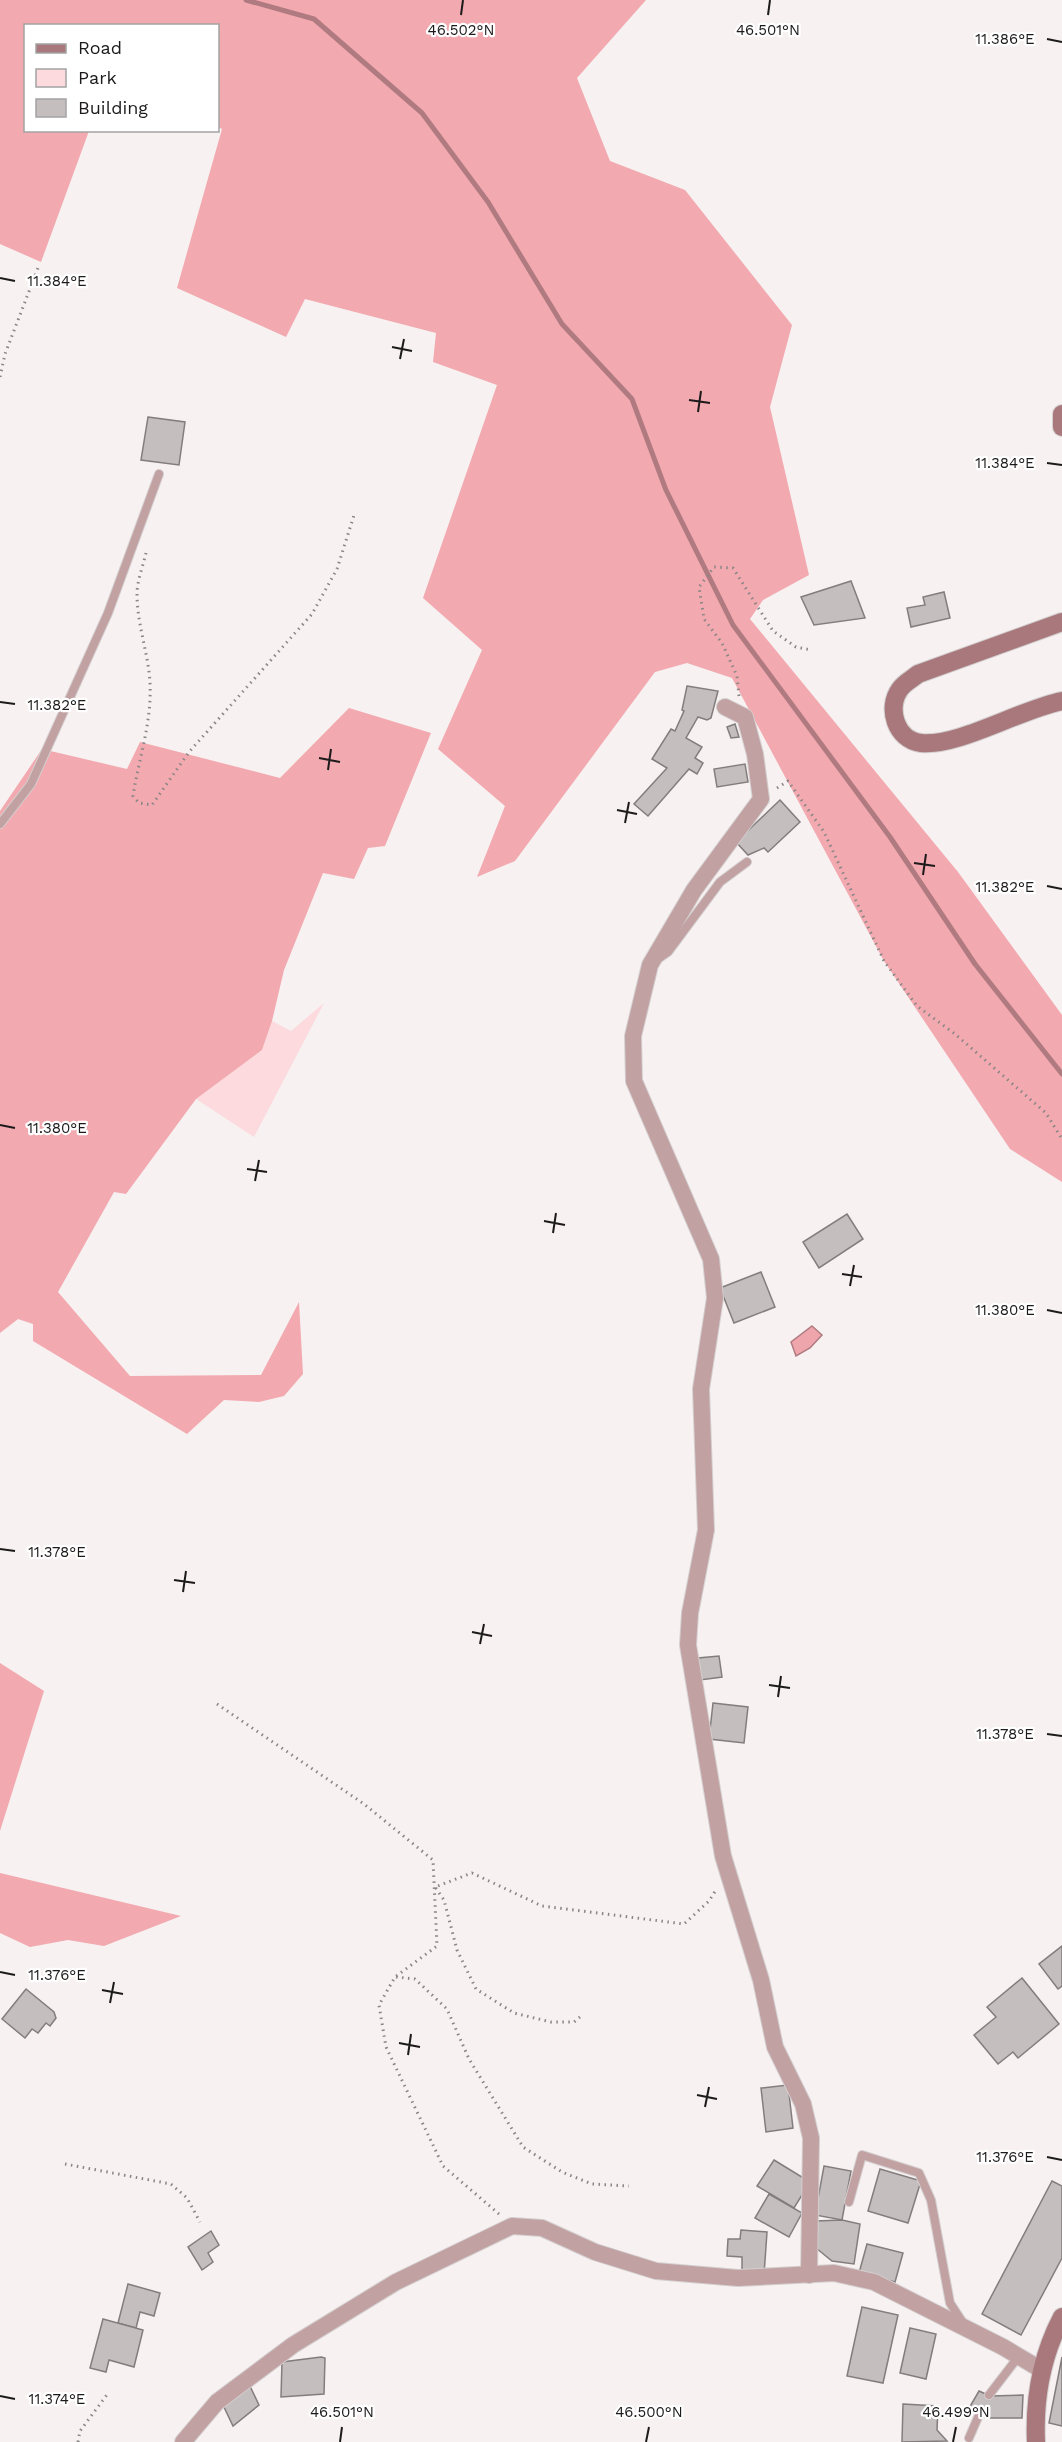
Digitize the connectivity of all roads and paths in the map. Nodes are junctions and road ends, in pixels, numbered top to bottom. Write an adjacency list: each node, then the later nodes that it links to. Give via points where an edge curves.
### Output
1 (38, 268): 2 (path)
2 (0, 377)
3 (1062, 414): 4 (main road)
4 (1062, 427)
5 (159, 474): 14 (lane, via 108,613 31,784)
6 (355, 513): 7 (path, via 338,569 312,614 189,752 152,805 139,803 133,796 148,724 150,681 137,591)
7 (147, 550)
8 (1062, 622): 10 (main road, via 918,674 900,689 894,708 895,723 902,734 919,743 943,742)
9 (811, 650): 12 (path, via 796,647 773,631 733,568 714,567 699,587 704,619 722,643 737,676)
10 (1062, 701)
11 (725, 707): 12 (street)
12 (745, 717): 13 (street)
13 (761, 799): 16 (street, via 694,890); 17 (path, via 788,781 824,832 885,961 917,1006 1046,1113)
14 (0, 824)
15 (747, 862): 16 (lane, via 720,882 668,952)
16 (650, 965): 19 (street, via 633,1036 634,1081 711,1259 715,1298 701,1389 706,1530 688,1645)
17 (1062, 1138)
18 (217, 1704): 20 (path, via 364,1804 433,1860)
19 (728, 1872): 20 (path, via 708,1902 684,1924 542,1906 472,1873); 28 (street, via 761,1980 775,2047 803,2104 811,2138)
20 (435, 1887): 21 (path, via 437,1946); 22 (path, via 444,1900 456,1950 476,1989 514,2013 551,2022 574,2022)
21 (395, 1977): 24 (path, via 415,1979 447,2009 468,2059 523,2147 562,2172 592,2184); 27 (path, via 380,2006 386,2048 399,2077 443,2166)
22 (580, 2017)
23 (65, 2164): 26 (path, via 171,2184 187,2198)
24 (628, 2186)
25 (849, 2202): 30 (lane, via 862,2155 920,2173 931,2200 950,2303)
26 (200, 2222)
27 (512, 2226): 28 (street, via 542,2228 595,2252 656,2271 738,2278); 38 (street, via 396,2282 294,2345 217,2402)
28 (809, 2275): 30 (street, via 834,2273 874,2282)
29 (1062, 2317): 32 (main road)
30 (967, 2330): 31 (street)
31 (1019, 2356): 32 (street); 34 (lane)
32 (1040, 2369): 39 (main road, via 1035,2409)
33 (109, 2392): 37 (path, via 80,2431)
34 (988, 2395)
35 (979, 2415): 36 (lane)
36 (969, 2438)
37 (78, 2442)
38 (183, 2442)
39 (1039, 2442)

